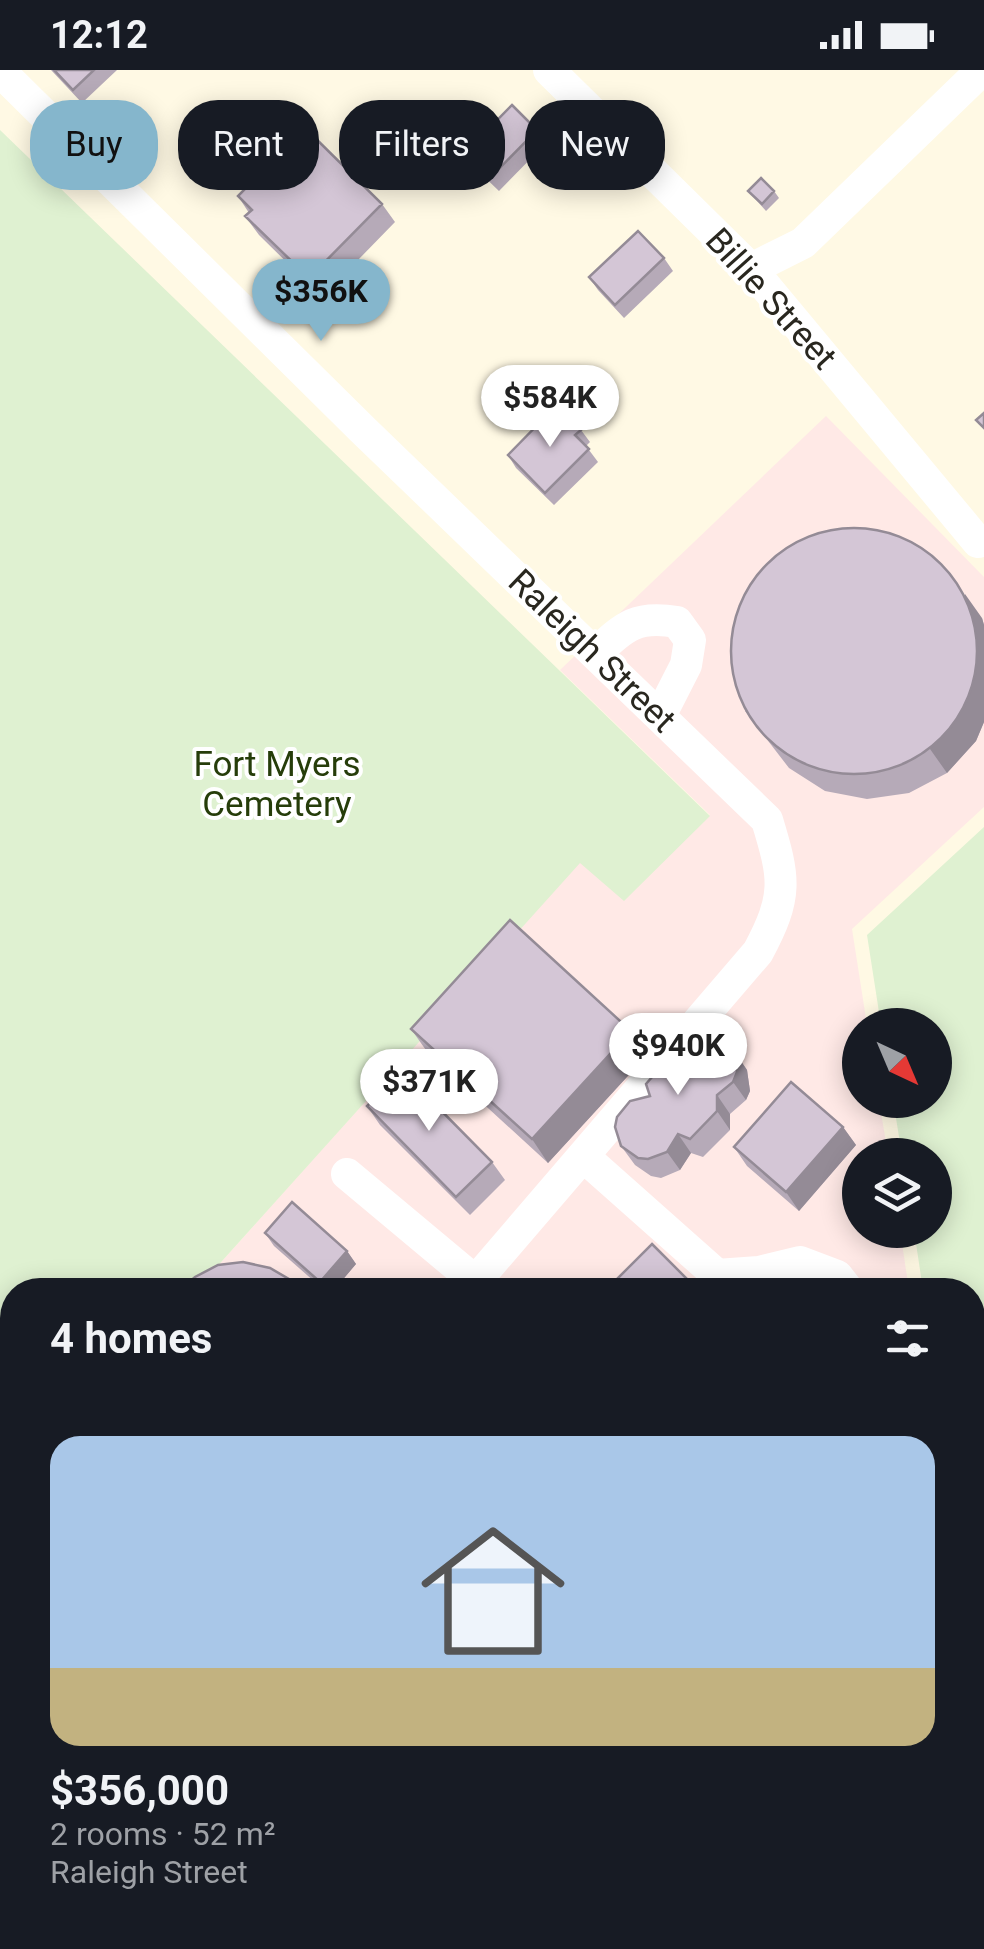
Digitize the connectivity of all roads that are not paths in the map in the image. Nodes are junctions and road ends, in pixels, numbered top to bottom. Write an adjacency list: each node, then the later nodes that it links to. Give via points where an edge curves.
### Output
1 (550, 70): 4 (street, Billie Street)
2 (982, 70): 4 (street, via 802,243)
3 (0, 71): 6 (street, Raleigh Street)
4 (751, 269): 5 (street, Billie Street)
5 (978, 542)
6 (598, 656): 7 (street, Raleigh Street); 7 (street, via 619,631 650,618 677,622 690,640 686,666)
7 (660, 716): 8 (street, Raleigh Street, via 768,820 781,866 779,913 758,952)
8 (583, 1156): 11 (street, Raleigh Street); 12 (street)
9 (347, 1174): 10 (street)
10 (463, 1278)
11 (477, 1278)
12 (724, 1278)
13 (747, 1278): 14 (street, via 800,1262)
14 (839, 1278)

